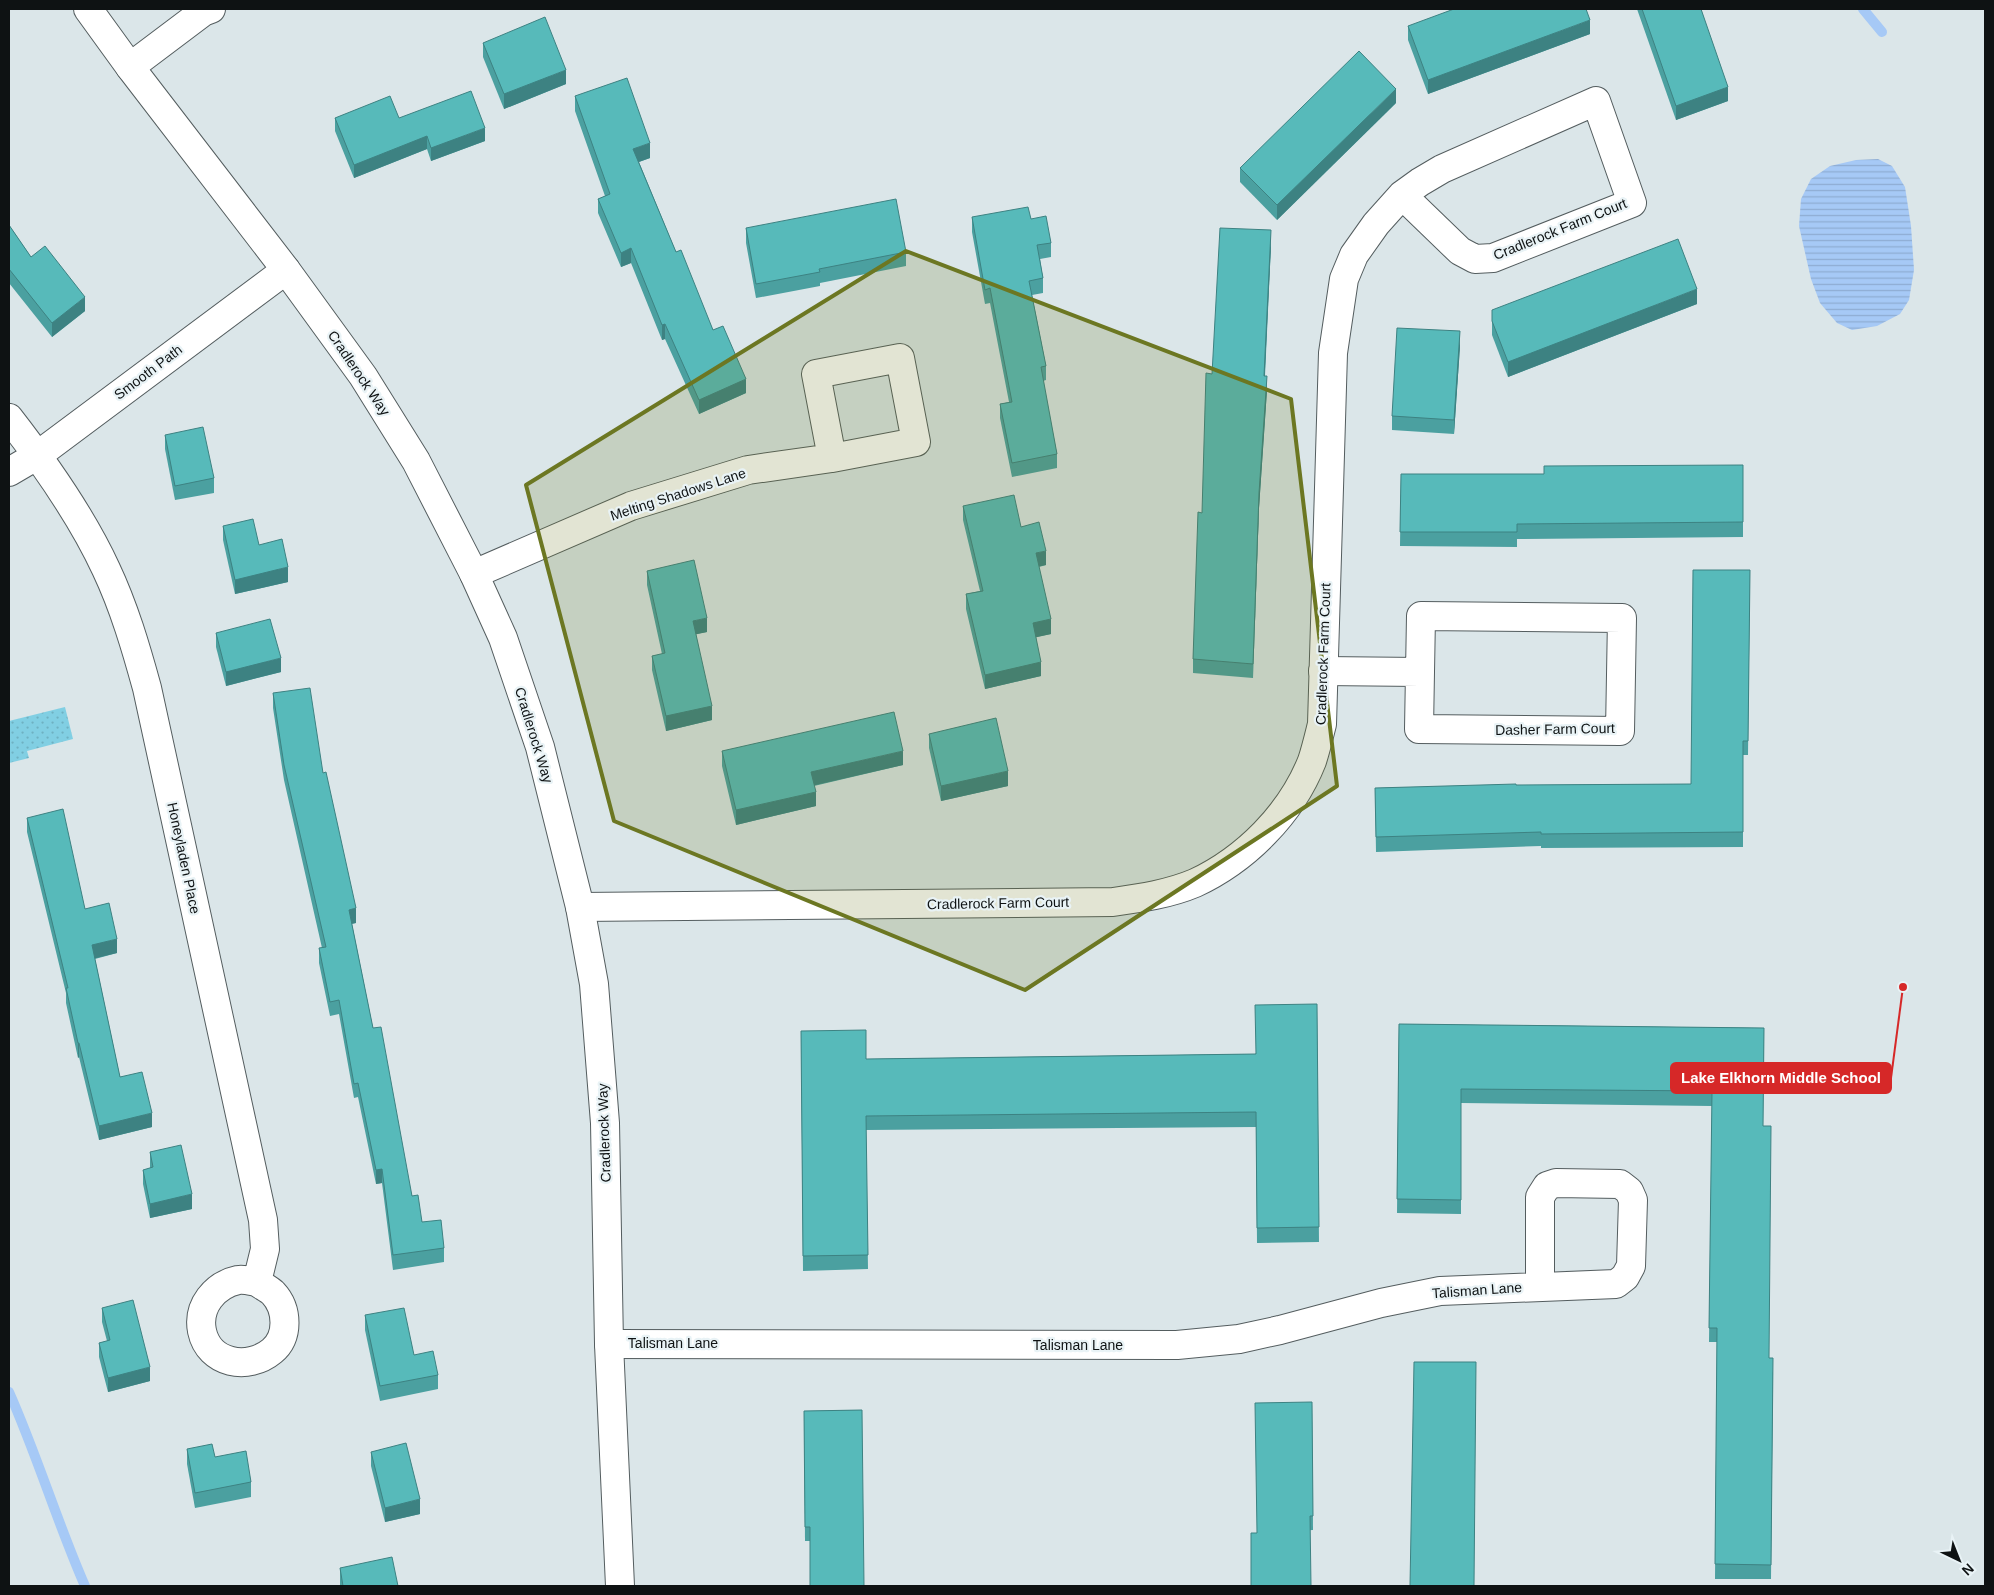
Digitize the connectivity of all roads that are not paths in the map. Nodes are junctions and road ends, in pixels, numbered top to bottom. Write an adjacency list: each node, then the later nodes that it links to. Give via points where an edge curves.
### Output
1 (88, 9): 3 (street, Cradlerock Way)
2 (211, 9): 3 (street)
3 (130, 68): 5 (street, Cradlerock Way)
4 (1402, 195): 4 (street, Cradlerock Farm Court, via 1442,169 1596,101 1632,203 1493,258 1475,259 1460,251); 11 (street, Cradlerock Farm Court, via 1354,255 1344,279 1338,311 1333,353)
5 (286, 270): 7 (street, Smooth Path); 10 (street, Cradlerock Way, via 364,376 416,461)
6 (9, 418): 7 (street, Honeyladen Place)
7 (38, 455): 9 (street, Smooth Path); 14 (street, Honeyladen Place, via 106,569 148,688 263,1220 265,1249)
8 (832, 458): 10 (street, Melting Shadows Lane, via 748,470 630,506)
9 (9, 472)
10 (474, 574): 13 (street, Cradlerock Way, via 503,638 540,747)
11 (1323, 670): 12 (street); 13 (street, Cradlerock Farm Court, via 1322,724 1312,761 1276,820 1252,846 1226,866 1194,883 1166,892 1113,902)
12 (1420, 672): 12 (street, Dasher Farm Court, via 1421,616 1622,618 1620,731 1419,729)
13 (580, 907): 16 (street, Cradlerock Way, via 594,984 602,1067)
14 (257, 1282)
15 (1540, 1287): 15 (street, Talisman Lane, via 1616,1284 1625,1277 1631,1266 1633,1200 1629,1191 1620,1184 1556,1183 1547,1186 1540,1197); 16 (street, Talisman Lane, via 1440,1290 1239,1339 1177,1345)
16 (609, 1344): 17 (street, Cradlerock Way)
17 (620, 1586)

